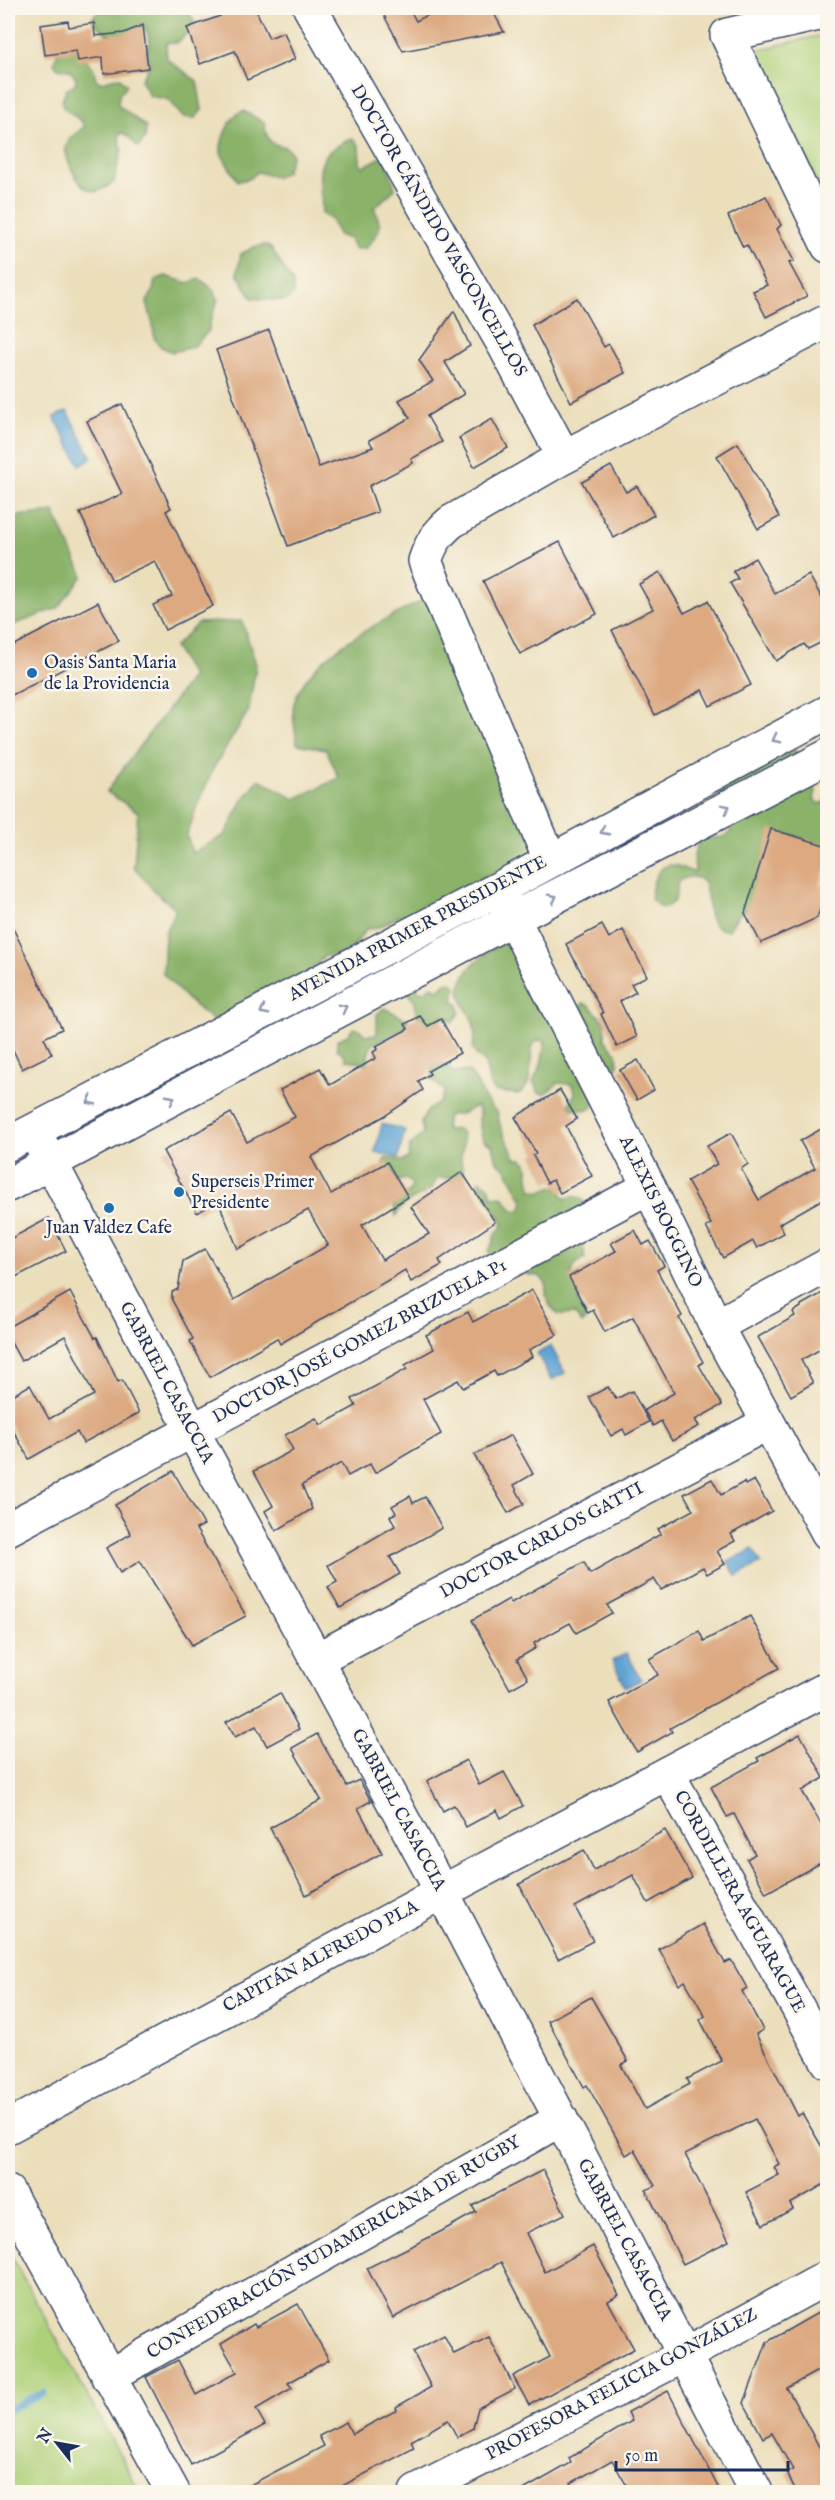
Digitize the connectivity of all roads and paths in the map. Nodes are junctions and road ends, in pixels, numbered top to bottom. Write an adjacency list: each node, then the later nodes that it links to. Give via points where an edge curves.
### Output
1 (310, 8): 5 (street, DOCTOR CÁNDIDO VASCONCELLOS)
2 (828, 12): 3 (street, via 727,35)
3 (828, 246)
4 (828, 321): 5 (street)
5 (564, 456): 8 (street, via 451,522 438,532 425,561)
6 (828, 712): 8 (street, AVENIDA PRIMER PRESIDENTE, one-way to 8)
7 (828, 756): 10 (street, AVENIDA PRIMER PRESIDENTE, one-way to 7)
8 (550, 860): 9 (street, AVENIDA PRIMER PRESIDENTE)
9 (498, 889): 10 (street, ALEXIS BOGGINO); 11 (street, AVENIDA PRIMER PRESIDENTE, one-way to 11)
10 (512, 919): 12 (street, AVENIDA PRIMER PRESIDENTE, one-way to 10); 14 (street, ALEXIS BOGGINO)
11 (21, 1137): 12 (street, GABRIEL CASACCIA)
12 (49, 1163): 13 (street, AVENIDA PRIMER PRESIDENTE); 18 (street, GABRIEL CASACCIA)
13 (8, 1185)
14 (649, 1187): 16 (street, ALEXIS BOGGINO); 18 (street, DOCTOR JOSÉ GOMEZ BRIZUELA P1)
15 (828, 1265): 16 (street)
16 (716, 1326): 17 (street, ALEXIS BOGGINO)
17 (768, 1423): 20 (street, ALEXIS BOGGINO); 21 (street, DOCTOR CARLOS GATTI)
18 (193, 1432): 19 (street, DOCTOR JOSÉ GOMEZ BRIZUELA P1); 21 (street, GABRIEL CASACCIA)
19 (8, 1529)
20 (828, 1533)
21 (317, 1659): 24 (street, GABRIEL CASACCIA)
22 (828, 1688): 23 (street, CAPITÁN ALFREDO PLA)
23 (668, 1774): 24 (street, CAPITÁN ALFREDO PLA); 25 (street, CORDILLERA AGUARAGUE)
24 (442, 1892): 26 (street, GABRIEL CASACCIA); 27 (street, CAPITÁN ALFREDO PLA)
25 (828, 2062)
26 (561, 2119): 30 (street, GABRIEL CASACCIA); 31 (street, CONFEDERACIÓN SUDAMERICANA DE RUGBY)
27 (8, 2127)
28 (8, 2192): 31 (street)
29 (828, 2277): 30 (street, PROFESORA FELICIA GONZÁLEZ)
30 (685, 2355): 33 (street, PROFESORA FELICIA GONZÁLEZ); 34 (street, GABRIEL CASACCIA)
31 (108, 2377): 32 (street)
32 (173, 2493)
33 (416, 2493)
34 (756, 2493)

